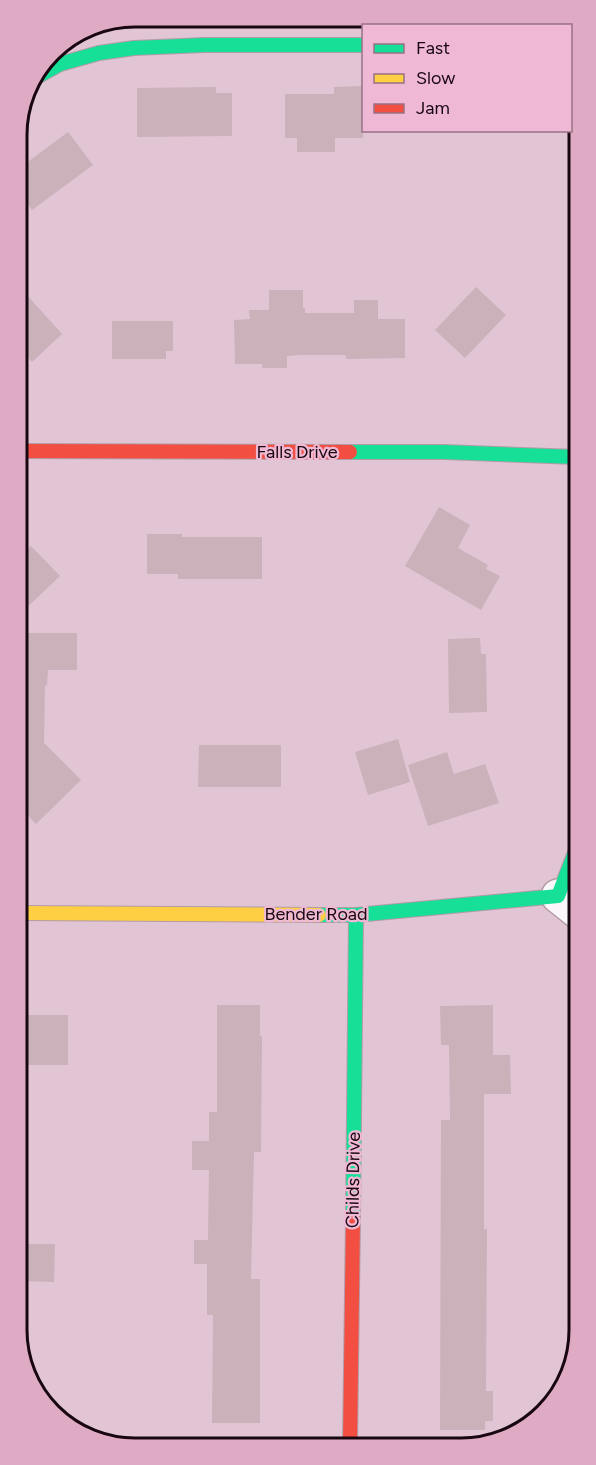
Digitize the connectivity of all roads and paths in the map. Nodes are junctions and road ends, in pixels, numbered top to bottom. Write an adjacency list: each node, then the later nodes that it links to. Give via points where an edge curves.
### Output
1 (362, 45): 2 (street, via 134,48 99,53)
2 (49, 70)
3 (27, 451): 4 (street, Falls Drive, via 433,452)
4 (569, 457)
5 (568, 904): 7 (street, Bender Road)
6 (27, 913): 7 (street, Bender Road)
7 (356, 915): 8 (street, Childs Drive)
8 (350, 1438)

